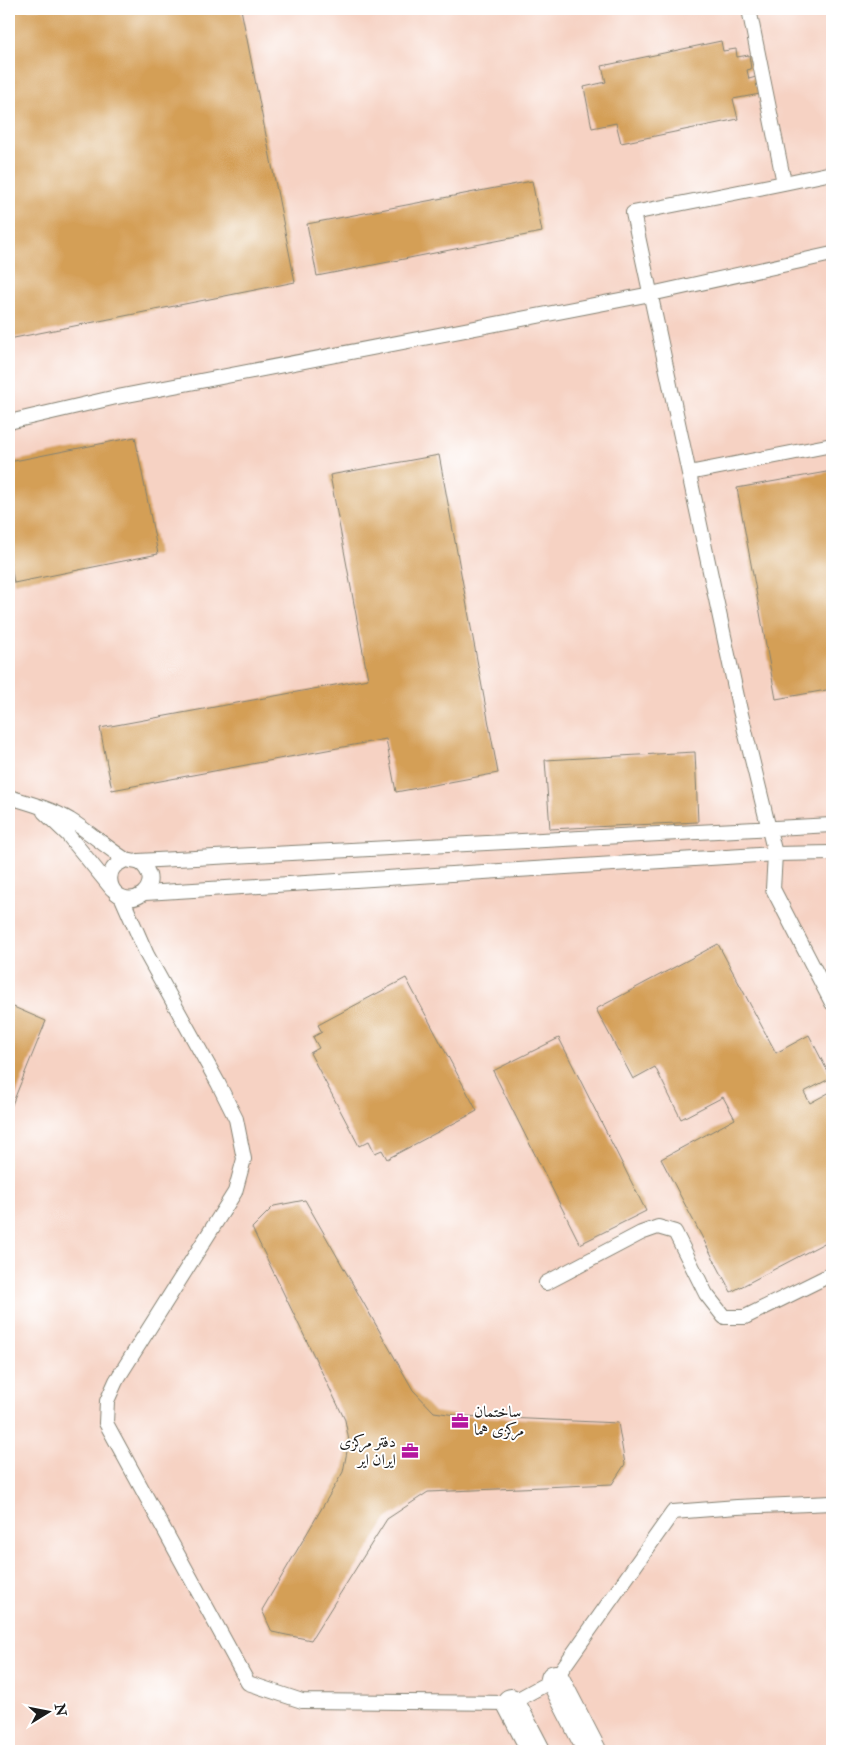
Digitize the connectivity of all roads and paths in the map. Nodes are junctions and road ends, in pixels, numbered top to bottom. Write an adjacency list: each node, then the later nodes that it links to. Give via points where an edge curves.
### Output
1 (749, 9): 3 (lane)
2 (832, 173): 3 (lane)
3 (784, 184): 5 (lane, via 633,213)
4 (832, 254): 5 (lane)
5 (651, 294): 6 (lane, via 121,396); 8 (lane)
6 (9, 422)
7 (832, 445): 8 (lane)
8 (689, 473): 12 (lane, via 739,706)
9 (9, 797): 10 (lane)
10 (38, 806): 15 (lane, via 69,820); 17 (lane, via 68,835)
11 (832, 825): 12 (lane)
12 (769, 827): 13 (lane); 15 (lane)
13 (775, 854): 14 (lane); 16 (lane); 18 (lane, via 773,889)
14 (832, 854)
15 (132, 861): 16 (lane, via 147,870 150,881); 17 (lane, via 115,866 110,878)
16 (144, 893): 17 (lane, via 134,899)
17 (117, 894): 23 (lane, via 236,1119 244,1159 235,1192 116,1380 107,1401 106,1423 248,1683 302,1702)
18 (832, 1003)
19 (832, 1274): 20 (lane, via 745,1317 724,1317 706,1294 675,1232 658,1227)
20 (546, 1283)
21 (832, 1503): 22 (lane, via 673,1512)
22 (554, 1679): 23 (lane); 25 (street)
23 (511, 1703): 24 (street)
24 (536, 1751)
25 (592, 1751)

